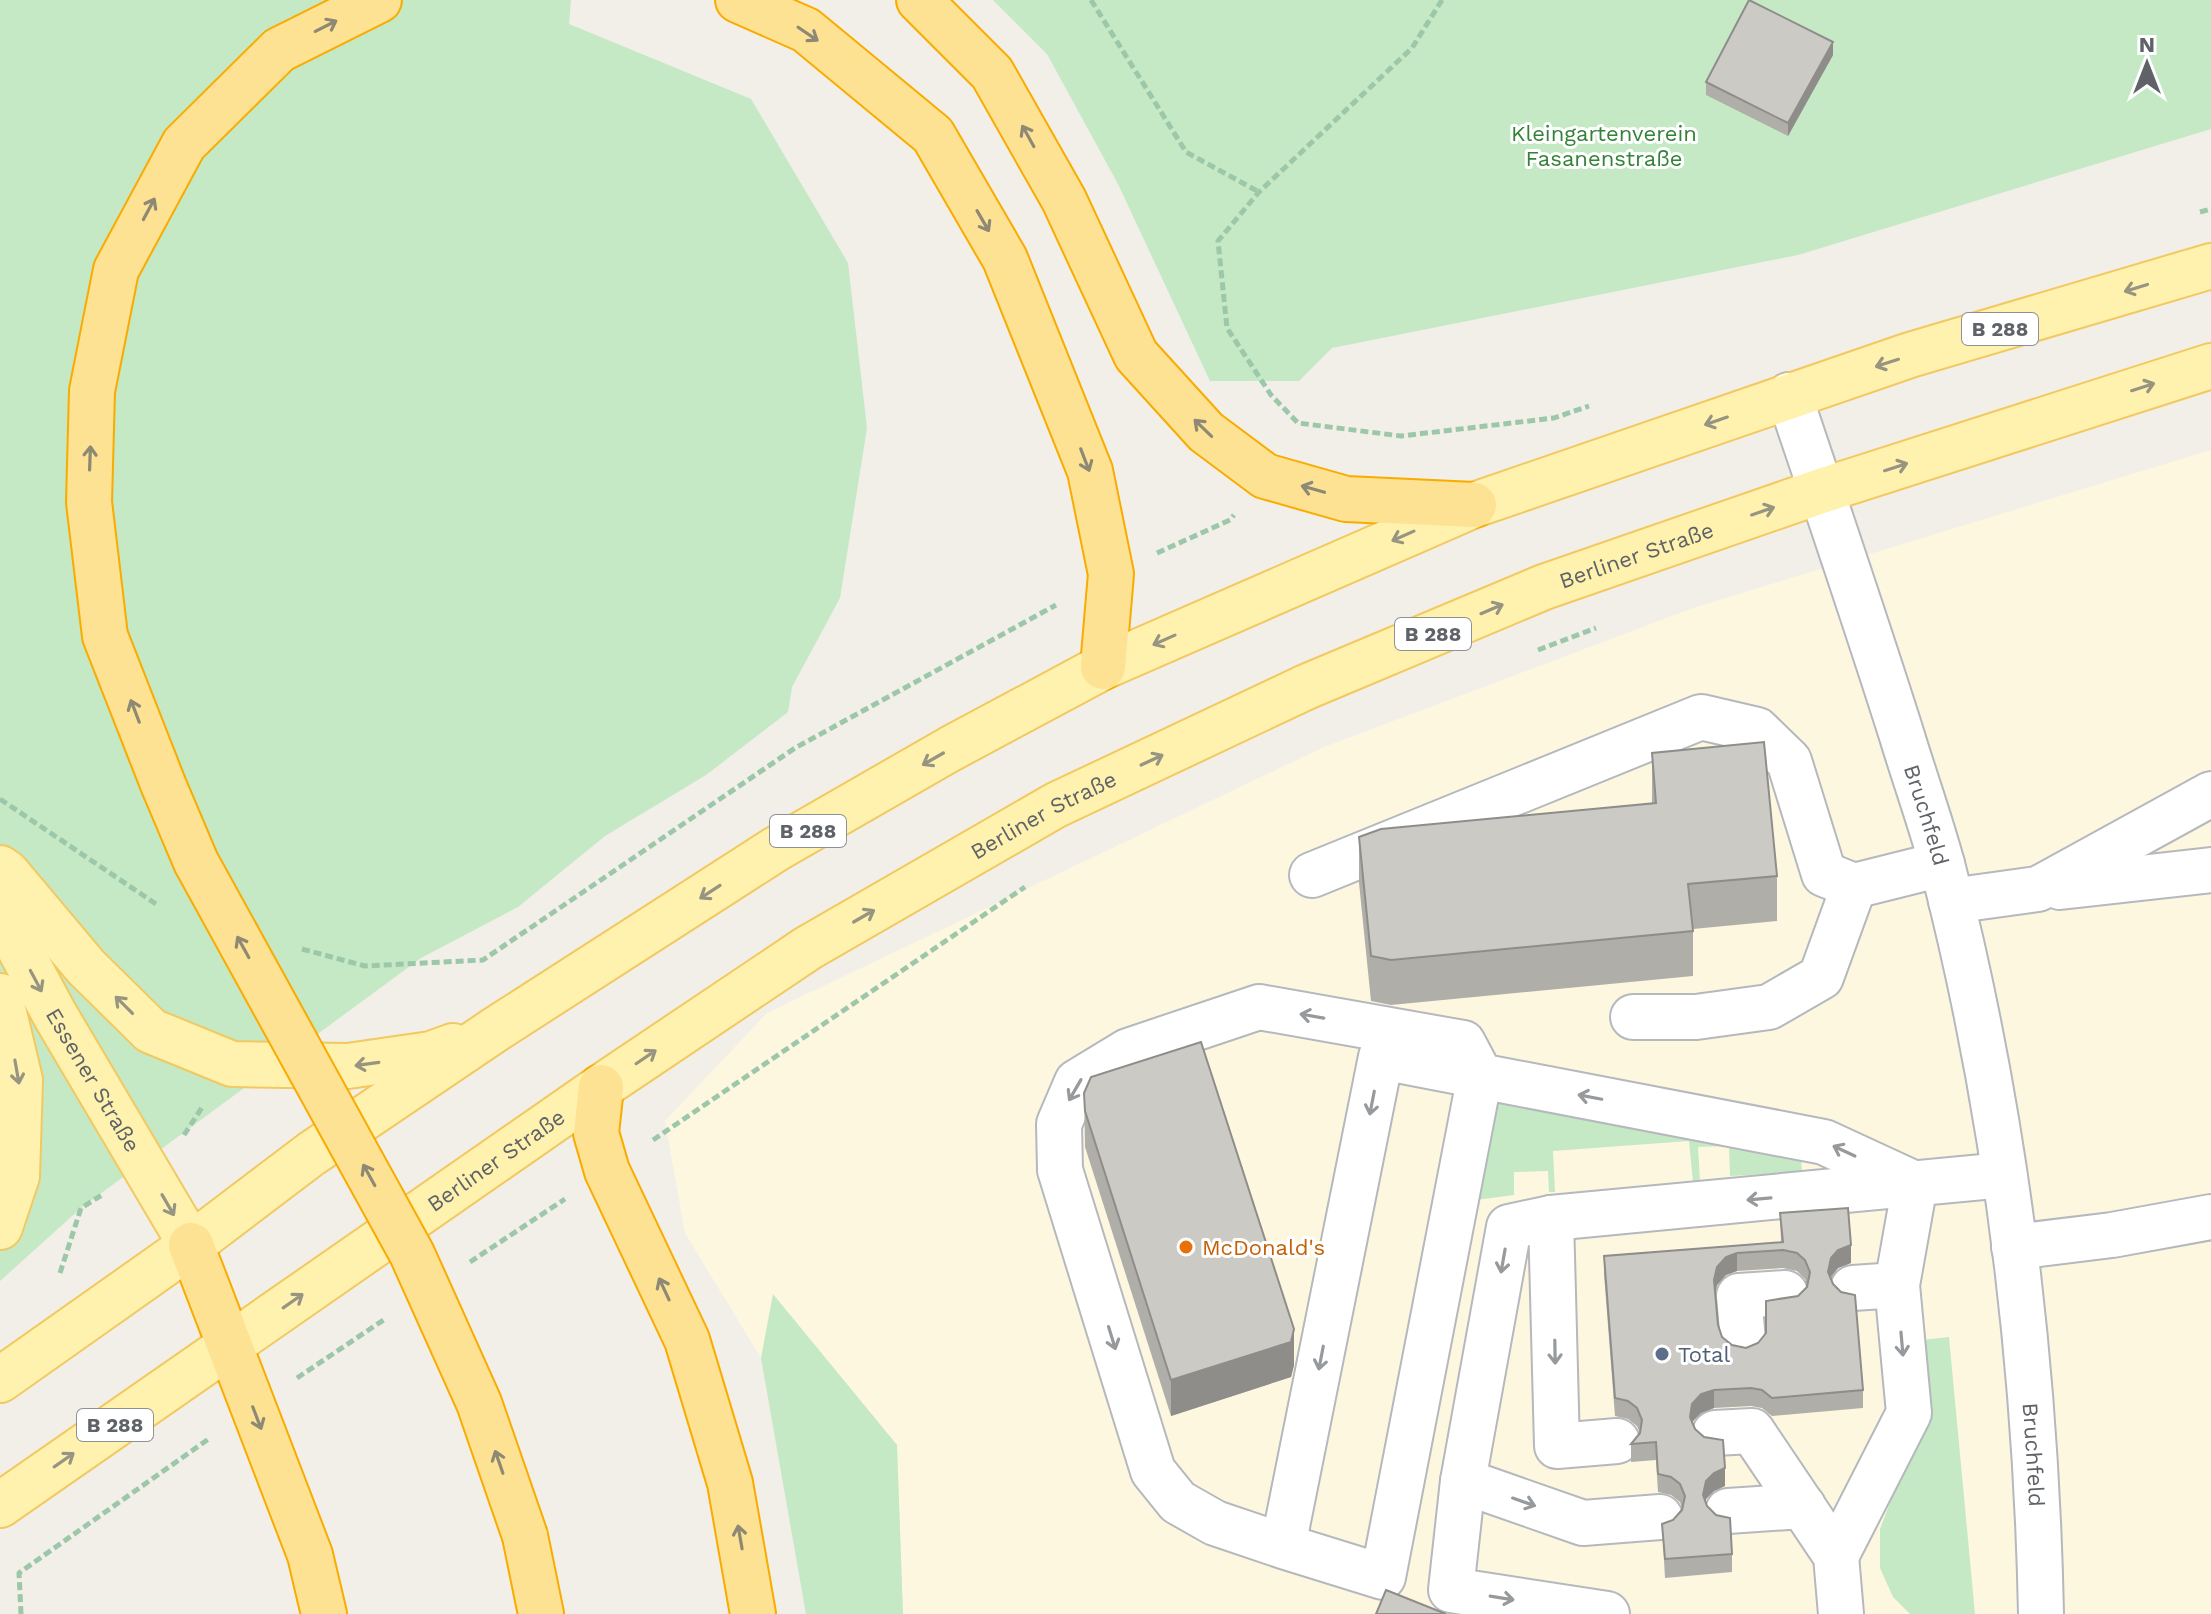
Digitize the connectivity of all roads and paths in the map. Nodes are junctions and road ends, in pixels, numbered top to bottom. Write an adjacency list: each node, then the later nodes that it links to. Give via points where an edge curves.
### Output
1 (379, 0): 67 (highway, one-way to 1, bridge, via 525,1536 479,1403 412,1254 196,862 163,784 105,636 89,502 92,391 116,270 184,144 279,50)
2 (738, 0): 16 (highway, one-way to 16, via 806,30 933,135 1005,259 1090,471)
3 (919, 0): 13 (highway, one-way to 3, via 1206,432 1136,355 1064,200 992,73)
4 (1091, 0): 6 (path, via 1186,152)
5 (1442, 0): 6 (path, via 1412,48)
6 (1259, 192): 12 (path, via 1218,241 1227,328 1271,395 1298,423 1401,436 1554,418)
7 (2211, 209): 8 (path)
8 (2196, 214)
9 (2211, 266): 11 (main road, B 288, one-way to 11)
10 (2211, 366): 14 (main road, Berliner Straße / B 288, one-way to 10)
11 (1789, 395): 14 (street, Bruchfeld); 15 (main road, B 288, one-way to 15)
12 (1594, 404)
13 (1265, 476): 15 (highway, one-way to 13, via 1346,499); 16 (path, via 1230,520)
14 (1821, 491): 25 (street, Bruchfeld); 36 (main road, Berliner Straße / B 288, one-way to 14, via 808,948 1056,805 1306,687 1544,587)
15 (1474, 505): 19 (main road, B 288, one-way to 19)
16 (1111, 574): 19 (highway); 31 (path, via 795,748 483,960 365,966)
17 (1605, 625): 18 (path)
18 (1533, 652)
19 (1103, 667): 34 (main road, B 288, one-way to 34, via 776,849)
20 (2211, 794): 28 (street)
21 (0, 799): 30 (path)
22 (0, 868): 34 (main road, one-way to 22, via 431,1054 348,1066 232,1064 151,1031 86,967)
23 (2211, 870): 28 (street)
24 (1312, 875): 27 (street, via 1701,717 1757,730 1789,761 1824,874)
25 (1946, 883): 27 (street); 28 (street); 38 (street, Bruchfeld)
26 (1030, 884): 37 (path)
27 (1854, 886): 33 (street, via 1821,977 1769,1007 1696,1017)
28 (2038, 889)
29 (0, 912): 43 (main road, Essener Straße, one-way to 43)
30 (167, 912)
31 (290, 945)
32 (0, 996): 42 (main road, one-way to 42, via 20,1080 17,1176)
33 (1633, 1017)
34 (496, 1029): 43 (main road, B 288, via 311,1154)
35 (1480, 1075): 39 (street, one-way to 35, via 1824,1142); 61 (street, one-way to 61, via 1381,1057); 61 (street, one-way to 61, via 1463,1043 1259,1007 1128,1051 1077,1082 1059,1124 1060,1170 1153,1471 1178,1502 1215,1523); 63 (street)
36 (601, 1087): 37 (highway, via 596,1133); 51 (main road, Berliner Straße / B 288, one-way to 36)
37 (607, 1171): 45 (path); 68 (highway, one-way to 37, via 730,1483 687,1340)
38 (2004, 1175): 39 (street); 44 (street, Bruchfeld)
39 (1915, 1184): 41 (street, one-way to 41); 46 (street)
40 (2211, 1217): 44 (street)
41 (1551, 1218): 55 (street, one-way to 55, via 1557,1446); 56 (street, one-way to 56, via 1509,1227)
42 (0, 1227)
43 (191, 1245): 51 (highway); 52 (main road, B 288)
44 (2014, 1247): 71 (street, Bruchfeld, via 2039,1499)
45 (470, 1263)
46 (1897, 1285): 47 (street); 62 (street, one-way to 62, via 1909,1413)
47 (1853, 1288)
48 (1785, 1293): 50 (street, via 1739,1296)
49 (393, 1313): 53 (path)
50 (1743, 1341)
51 (229, 1345): 53 (highway); 57 (main road, Berliner Straße / B 288, one-way to 51)
52 (0, 1380)
53 (253, 1407): 65 (path, via 19,1573); 66 (highway, one-way to 66, via 310,1555)
54 (1738, 1419): 58 (street)
55 (1617, 1441)
56 (1463, 1481): 60 (street, one-way to 60, via 1583,1523); 64 (street)
57 (0, 1505)
58 (1803, 1506): 59 (street); 62 (street)
59 (1728, 1511)
60 (1660, 1517)
61 (1283, 1546): 63 (street)
62 (1836, 1556): 70 (street)
63 (1383, 1577): 64 (street)
64 (1451, 1590): 69 (street, one-way to 69)
65 (21, 1614)
66 (324, 1614)
67 (541, 1614)
68 (753, 1614)
69 (1607, 1614)
70 (1841, 1614)
71 (2041, 1614)

